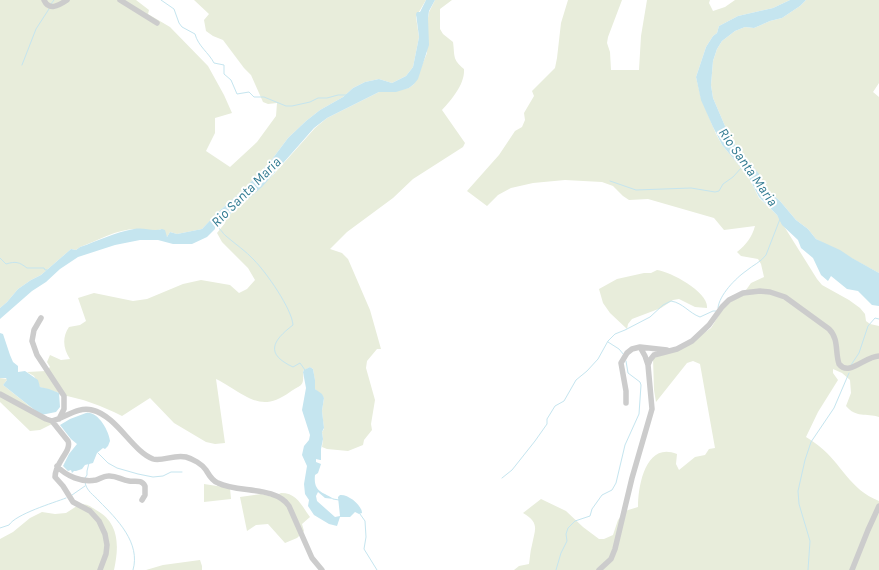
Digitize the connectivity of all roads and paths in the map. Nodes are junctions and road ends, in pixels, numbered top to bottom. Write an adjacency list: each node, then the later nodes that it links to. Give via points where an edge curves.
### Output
1 (44, 0): 2 (street, via 46,5 51,7)
2 (67, 0)
3 (120, 0): 4 (street)
4 (158, 23)
5 (41, 318): 12 (street, via 34,330 32,341 37,355 64,396 64,409)
6 (640, 347): 7 (street); 9 (street); 11 (street, via 627,353 621,363)
7 (670, 350): 8 (street, via 687,344 702,332 729,300 743,293 760,291 785,297 829,329 836,343 839,364 845,369 850,369 868,358); 9 (street, via 654,356)
8 (879, 356)
9 (648, 365): 19 (street, via 651,415 623,511 614,555)
10 (0, 394): 13 (street)
11 (626, 403)
12 (59, 419): 13 (street); 18 (street, via 83,409 97,412 153,459 176,456 189,458 203,466 217,483 282,499 289,506 312,558)
13 (52, 421): 14 (street, via 69,444)
14 (57, 466): 15 (street, via 65,474 85,480 114,476 127,481 138,481 145,486); 17 (street, via 57,480 74,502 94,515 105,534 106,554)
15 (142, 500)
16 (879, 506): 20 (street)
17 (100, 570)
18 (322, 570)
19 (599, 570)
20 (852, 570)

